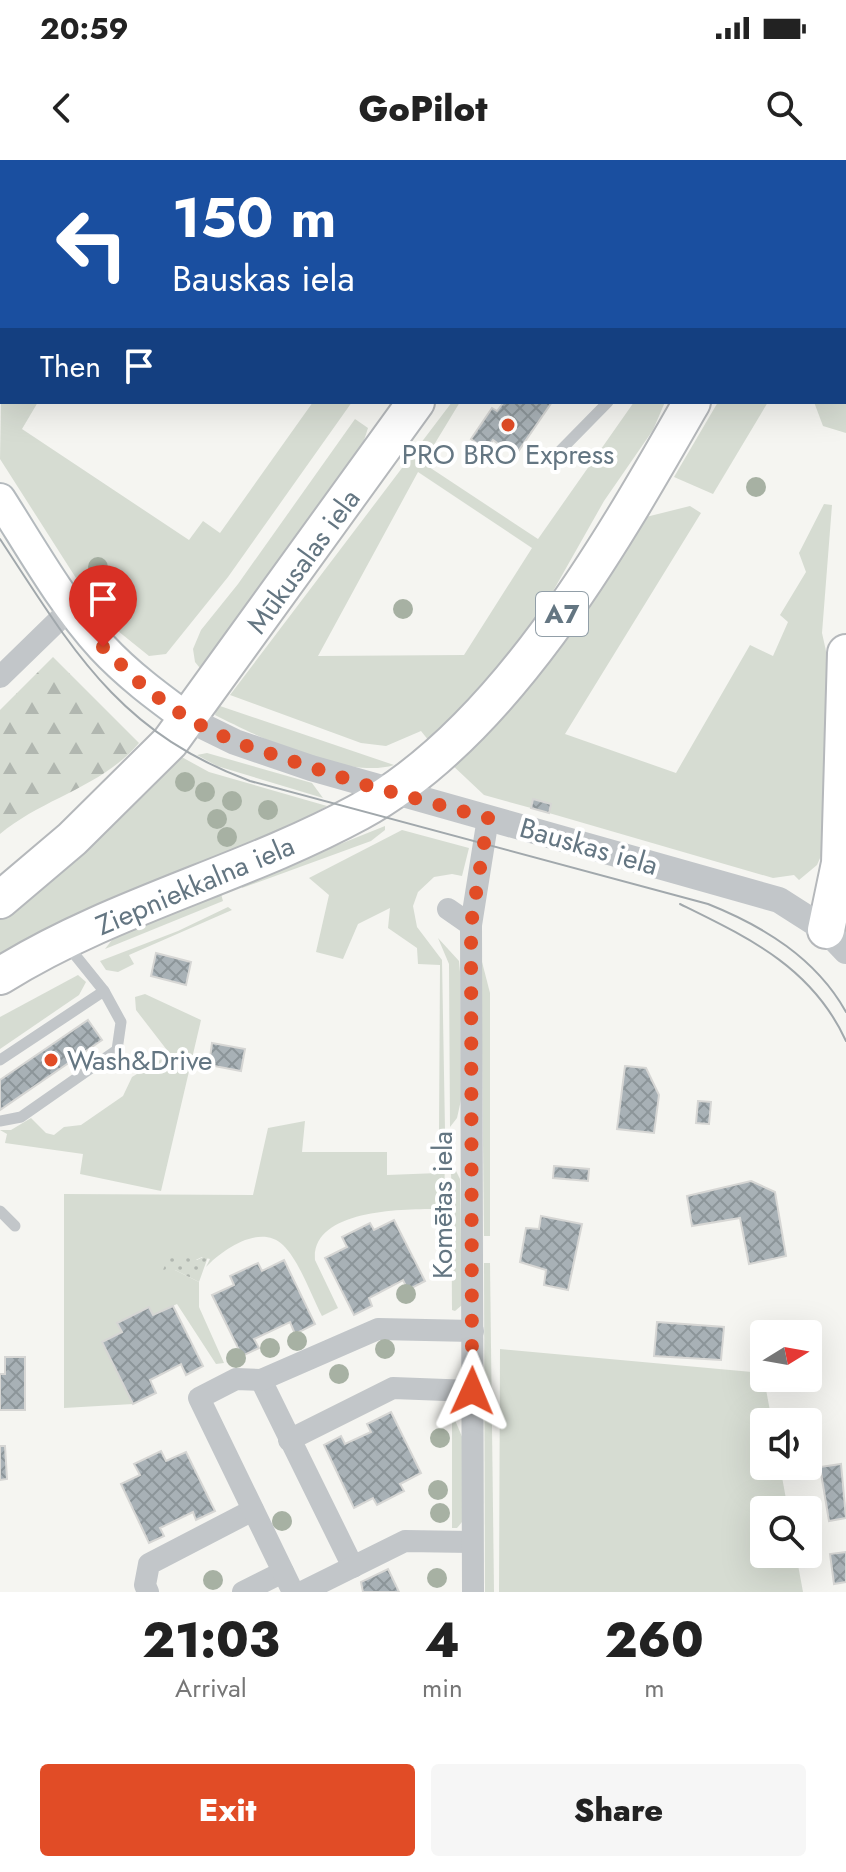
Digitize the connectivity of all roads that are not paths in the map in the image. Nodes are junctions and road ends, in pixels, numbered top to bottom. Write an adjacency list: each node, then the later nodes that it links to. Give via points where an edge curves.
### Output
1 (415, 404): 9 (highway, Mūkusalas iela)
2 (606, 404): 4 (lane)
3 (677, 418): 10 (highway, A7, via 614,537 567,608 514,675 452,740)
4 (552, 459)
5 (0, 499): 6 (main road, Bauskas iela)
6 (71, 608): 8 (street); 9 (main road, Bauskas iela, via 145,688)
7 (846, 653): 16 (highway)
8 (0, 677)
9 (188, 719): 10 (street, Bauskas iela, via 235,742); 12 (highway, via 72,839)
10 (388, 792): 11 (street, Bauskas iela); 15 (highway, Ziepniekkalna iela / A7, via 294,844)
11 (488, 818): 14 (street, Komētas iela); 16 (street, Bauskas iela, via 779,900)
12 (0, 900)
13 (448, 909): 14 (street)
14 (471, 925): 23 (street, Komētas iela)
15 (64, 942): 17 (highway, Ziepniekkalna iela / A7); 18 (lane)
16 (841, 945)
17 (0, 976)
18 (104, 991): 19 (lane); 20 (lane, via 121,1022 117,1050 21,1117)
19 (0, 1060)
20 (0, 1121)
21 (0, 1211): 22 (lane)
22 (15, 1226)
23 (473, 1331): 24 (street, via 378,1329); 25 (street, Komētas iela)
24 (261, 1380): 26 (street); 27 (street, via 236,1379 199,1398)
25 (472, 1391): 26 (street, via 393,1388); 28 (street, Komētas iela)
26 (289, 1440): 29 (street)
27 (253, 1510): 30 (street); 31 (street, via 149,1564)
28 (471, 1542): 29 (street, via 405,1541); 34 (street, Komētas iela)
29 (353, 1567): 33 (street)
30 (288, 1582): 32 (street)
31 (148, 1592)
32 (243, 1592)
33 (302, 1592)
34 (473, 1592)

